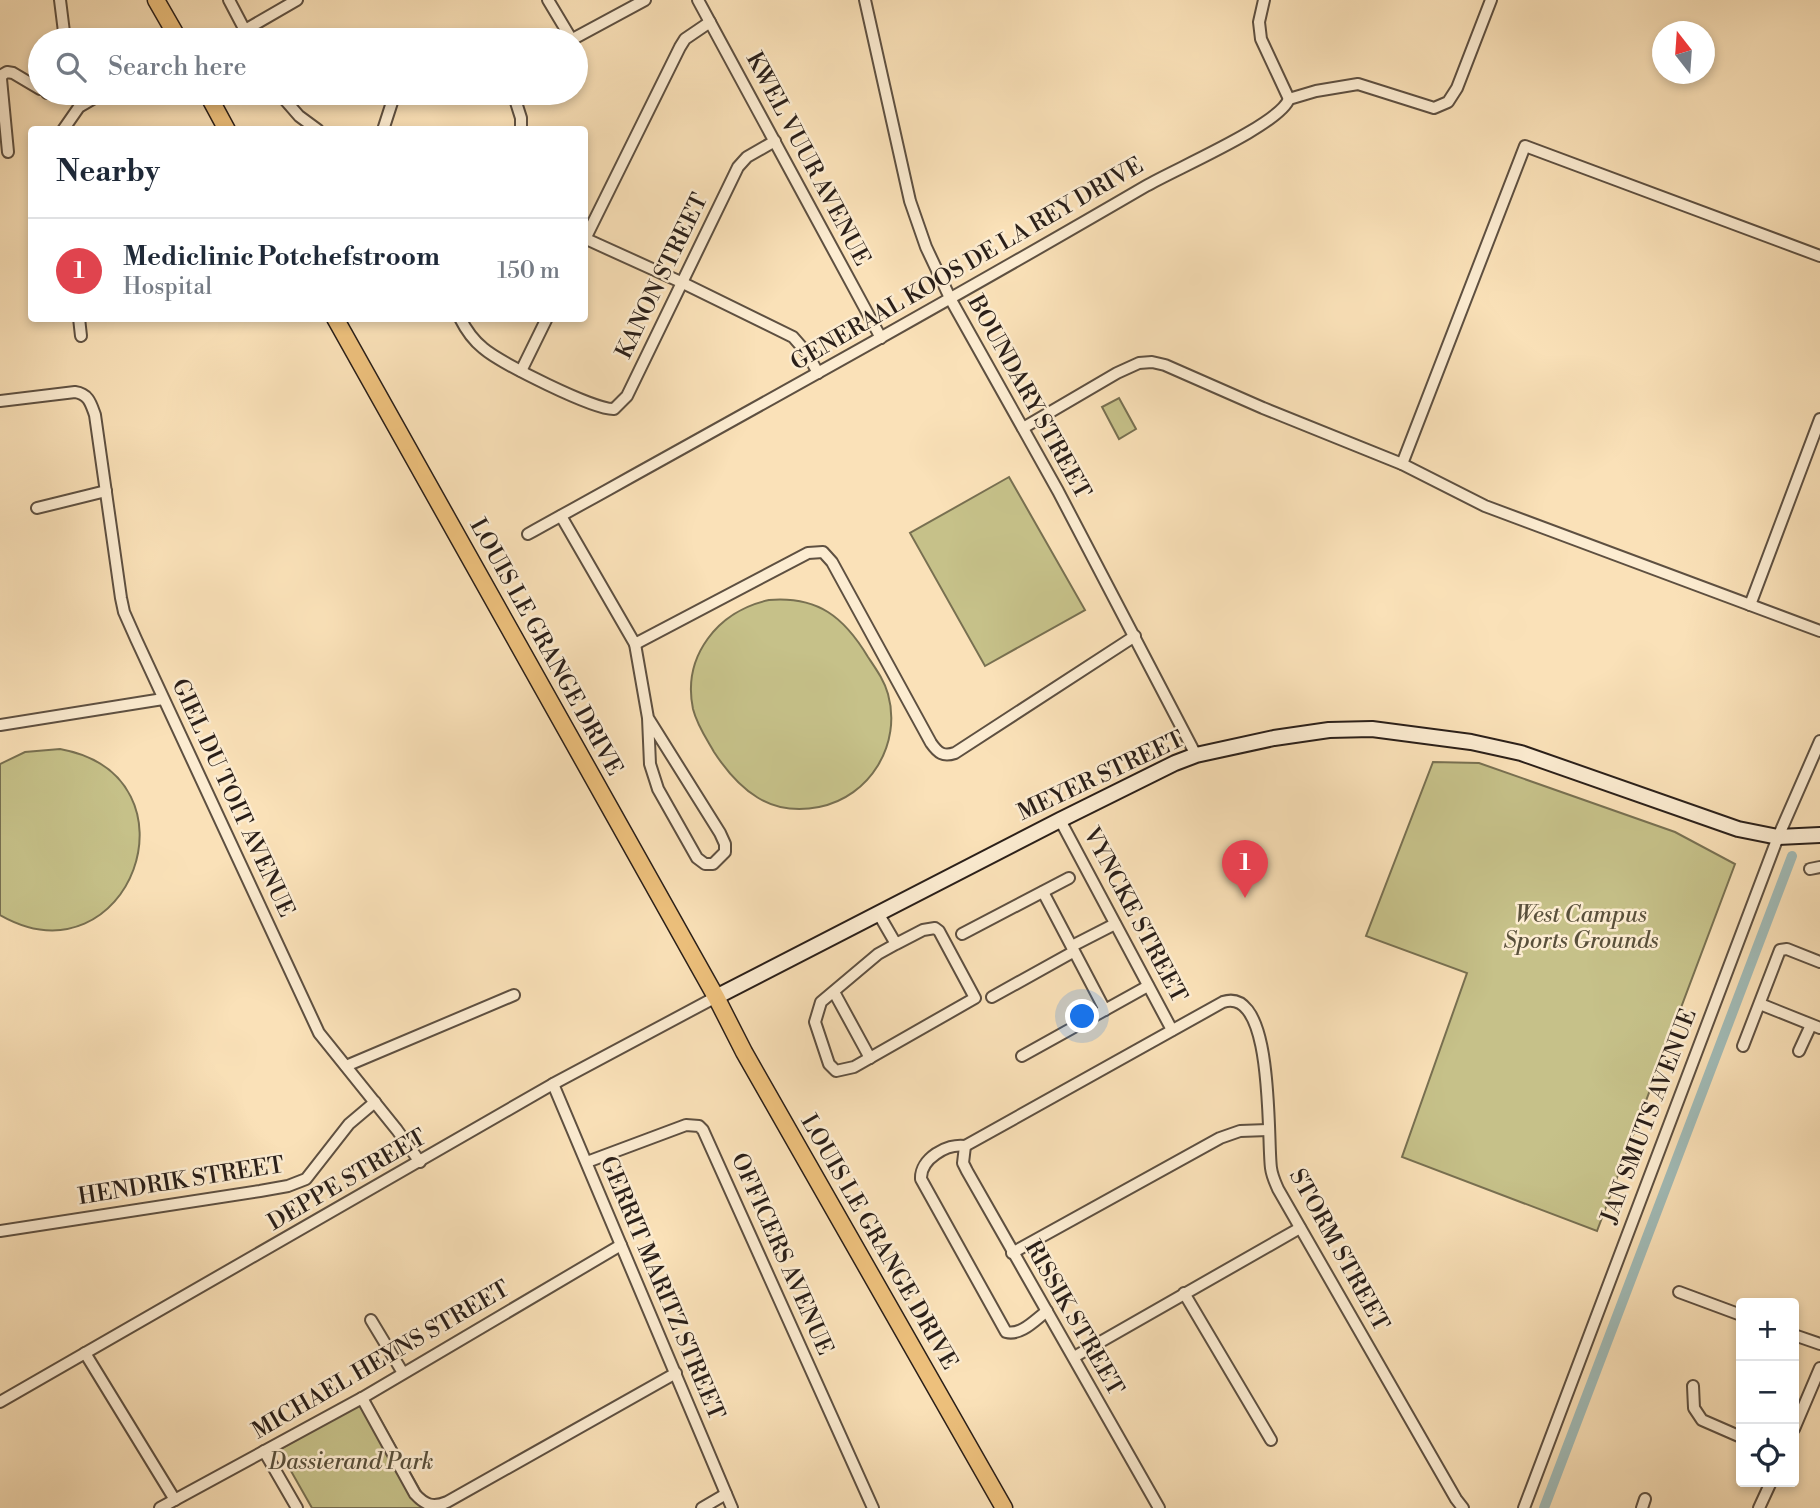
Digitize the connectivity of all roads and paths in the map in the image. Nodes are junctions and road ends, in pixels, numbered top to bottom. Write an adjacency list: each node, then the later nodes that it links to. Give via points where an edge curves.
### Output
1 (60, 0): 12 (street)
2 (156, 0): 13 (main road)
3 (229, 0): 14 (street)
4 (297, 0): 15 (street)
5 (548, 0): 16 (street)
6 (645, 0): 17 (street)
7 (698, 0): 11 (street, KWEL VUUR AVENUE)
8 (865, 0): 36 (street, BOUNDARY STREET, via 916,222)
9 (1264, 0): 19 (street, via 1261,39)
10 (1491, 0): 19 (street, GENERAAL KOOS DE LA REY DRIVE, via 1448,102 1434,107 1358,84)
11 (710, 22): 30 (street, KWEL VUUR AVENUE); 32 (street, via 680,47)
12 (64, 28)
13 (172, 28)
14 (244, 28)
15 (258, 28)
16 (564, 28)
17 (588, 31)
18 (28, 82): 31 (street, via 13,73 2,75)
19 (1289, 99): 36 (street, GENERAAL KOOS DE LA REY DRIVE, via 1282,111 1259,127)
20 (82, 105): 25 (street)
21 (213, 105): 26 (main road)
22 (289, 105): 27 (street)
23 (391, 105): 28 (street)
24 (517, 105): 29 (street)
25 (66, 126)
26 (225, 126)
27 (313, 126)
28 (384, 126)
29 (520, 126)
30 (775, 141): 35 (street, KANON STREET, via 738,167); 42 (street, KWEL VUUR AVENUE)
31 (8, 152)
32 (588, 233)
33 (588, 240): 35 (street)
34 (1820, 256): 48 (street, via 1525,146)
35 (683, 283): 43 (street, KANON STREET, via 617,407 583,399); 44 (street, via 793,337)
36 (951, 300): 42 (street, GENERAAL KOOS DE LA REY DRIVE); 47 (street, BOUNDARY STREET)
37 (79, 322): 41 (street)
38 (337, 322): 77 (main road, LOUIS LE GRANGE DRIVE)
39 (462, 322): 43 (street, via 482,348)
40 (545, 322): 43 (street)
41 (81, 336)
42 (881, 338): 44 (street, GENERAAL KOOS DE LA REY DRIVE)
43 (521, 371)
44 (818, 373): 51 (street, GENERAAL KOOS DE LA REY DRIVE)
45 (0, 401): 49 (street, GIEL DU TOIT AVENUE, via 87,396 95,415)
46 (1820, 419): 53 (street)
47 (1023, 428): 48 (street, via 1117,373 1152,362); 55 (street, BOUNDARY STREET)
48 (1402, 464): 53 (street, via 1485,506)
49 (106, 491): 50 (street); 57 (street, GIEL DU TOIT AVENUE, via 124,612)
50 (37, 508)
51 (561, 516): 52 (street, GENERAAL KOOS DE LA REY DRIVE); 56 (street)
52 (528, 534)
53 (1750, 605): 54 (street)
54 (1820, 631)
55 (1135, 636): 56 (street, via 947,756 931,743 823,552 807,553); 61 (street, BOUNDARY STREET)
56 (635, 644): 58 (street)
57 (163, 699): 59 (street); 86 (street, GIEL DU TOIT AVENUE, via 319,1033)
58 (648, 718): 58 (street, via 725,844 725,852 713,864 697,858 658,789 650,764)
59 (0, 725)
60 (1820, 741): 64 (street, JAN SMUTS AVENUE)
61 (1196, 755): 62 (street, MEYER STREET); 64 (street, MEYER STREET, via 1329,730 1428,735 1521,753 1713,822)
62 (1060, 820): 67 (street, MEYER STREET); 68 (street, VYNCKE STREET)
63 (1820, 835): 64 (street, MEYER STREET)
64 (1778, 837): 127 (street, JAN SMUTS AVENUE)
65 (1069, 878): 66 (street)
66 (1043, 892): 69 (street); 71 (street)
67 (878, 913): 70 (street); 77 (street, MEYER STREET)
68 (1115, 924): 71 (street); 73 (street, VYNCKE STREET)
69 (962, 934)
70 (896, 944): 74 (street); 85 (street, via 923,929 935,928 975,998)
71 (1073, 949): 76 (street); 79 (street)
72 (1820, 962): 78 (street, via 1782,949)
73 (1148, 986): 79 (street); 81 (street, VYNCKE STREET)
74 (834, 992): 85 (street); 85 (street, via 821,1002 815,1022 829,1064 842,1071)
75 (514, 995): 86 (street)
76 (992, 996)
77 (716, 997): 87 (street, DEPPE STREET); 124 (main road, LOUIS LE GRANGE DRIVE)
78 (1760, 1004): 80 (street); 82 (street)
79 (1105, 1010): 84 (street)
80 (1815, 1026): 83 (street)
81 (1172, 1030): 89 (street, STORM STREET, via 1230,999 1242,1003 1262,1043); 90 (street)
82 (1743, 1046)
83 (1799, 1051)
84 (1022, 1056)
85 (870, 1058)
86 (346, 1066): 88 (street, GIEL DU TOIT AVENUE)
87 (553, 1084): 91 (street, DEPPE STREET); 92 (street, GERRIT MARITZ STREET)
88 (375, 1102): 91 (street, GIEL DU TOIT AVENUE); 94 (street, HENDRIK STREET, via 349,1124 310,1176 295,1184)
89 (1268, 1130): 93 (street, STORM STREET, via 1272,1175); 96 (street, via 1220,1138)
90 (965, 1146): 96 (street, RISSIK STREET, via 963,1164); 99 (street, via 951,1147 928,1160 921,1179 1006,1332 1023,1330)
91 (420, 1162): 104 (street, DEPPE STREET)
92 (587, 1162): 95 (street, GERRIT MARITZ STREET); 123 (street, OFFICERS AVENUE, via 686,1125 703,1130)
93 (1300, 1228): 98 (street); 126 (street, STORM STREET)
94 (0, 1231)
95 (621, 1245): 107 (street, MICHAEL HEYNS STREET); 108 (street, GERRIT MARITZ STREET)
96 (1012, 1253): 99 (street, RISSIK STREET)
97 (1679, 1292): 100 (street)
98 (1184, 1293): 105 (street); 114 (street)
99 (1047, 1311): 105 (street, RISSIK STREET)
100 (1736, 1313)
101 (371, 1320): 107 (street)
102 (1799, 1337): 103 (street)
103 (1820, 1344)
104 (85, 1353): 111 (street, DEPPE STREET); 118 (street)
105 (1074, 1357): 125 (street, RISSIK STREET)
106 (1820, 1368): 112 (street)
107 (403, 1373): 110 (street, MICHAEL HEYNS STREET)
108 (676, 1373): 110 (street, via 435,1506 415,1494); 117 (street, GERRIT MARITZ STREET)
109 (1693, 1386): 113 (street, via 1694,1408 1702,1420)
110 (362, 1398): 115 (street, MICHAEL HEYNS STREET)
111 (0, 1402)
112 (1796, 1424)
113 (1736, 1435)
114 (1271, 1440)
115 (264, 1451): 118 (street, MICHAEL HEYNS STREET); 120 (street)
116 (1769, 1487): 128 (street)
117 (726, 1494): 121 (street); 122 (street, GERRIT MARITZ STREET)
118 (175, 1500): 119 (street, MICHAEL HEYNS STREET)
119 (160, 1508)
120 (297, 1508)
121 (702, 1508)
122 (732, 1508)
123 (873, 1508)
124 (1004, 1508)
125 (1159, 1508)
126 (1464, 1508)
127 (1524, 1508)
128 (1759, 1508)

